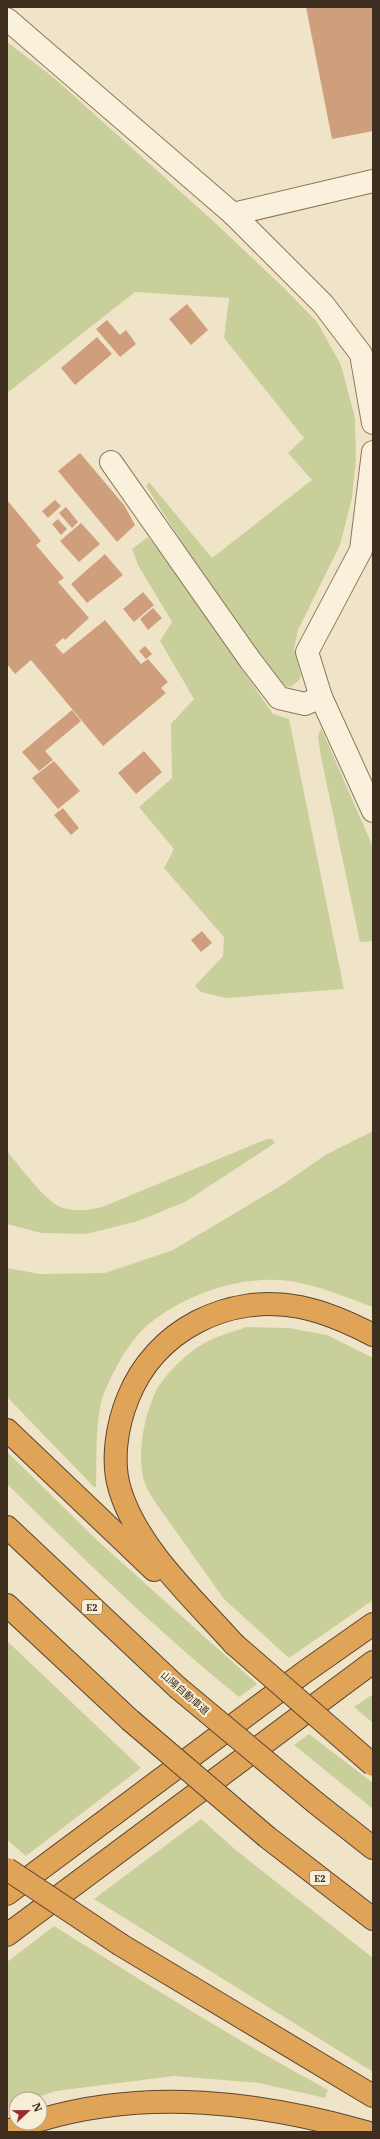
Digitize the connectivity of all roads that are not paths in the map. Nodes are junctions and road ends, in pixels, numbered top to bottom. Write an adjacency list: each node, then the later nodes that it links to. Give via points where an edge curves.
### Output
1 (7, 19): 3 (street)
2 (373, 181): 3 (street)
3 (233, 214): 4 (street, via 323,304 361,354)
4 (373, 423)
5 (373, 452): 7 (street, via 361,550 307,652)
6 (111, 462): 7 (street, via 279,698 305,704)
7 (321, 697): 8 (street)
8 (373, 811)
9 (373, 1335): 14 (highway, via 336,1317 299,1307 236,1306 204,1317 176,1333 152,1356 134,1382 123,1409 118,1436 115,1465 119,1490 131,1519 147,1544)
10 (7, 1430): 14 (highway)
11 (7, 1527): 17 (highway, 山陽自動車道 / E2, bridge, via 177,1687)
12 (7, 1605): 20 (highway, E2, bridge, via 130,1720 267,1836)
13 (373, 1624): 19 (highway)
14 (234, 1644): 16 (highway, bridge)
15 (373, 1662): 21 (highway)
16 (373, 1765)
17 (373, 1848)
18 (7, 1869): 22 (highway, bridge, via 121,1945)
19 (7, 1894)
20 (373, 1919)
21 (7, 1934)
22 (373, 2096)
23 (48, 2118): 24 (highway, via 66,2112 122,2104 180,2101 235,2105 292,2114)
24 (366, 2132)

